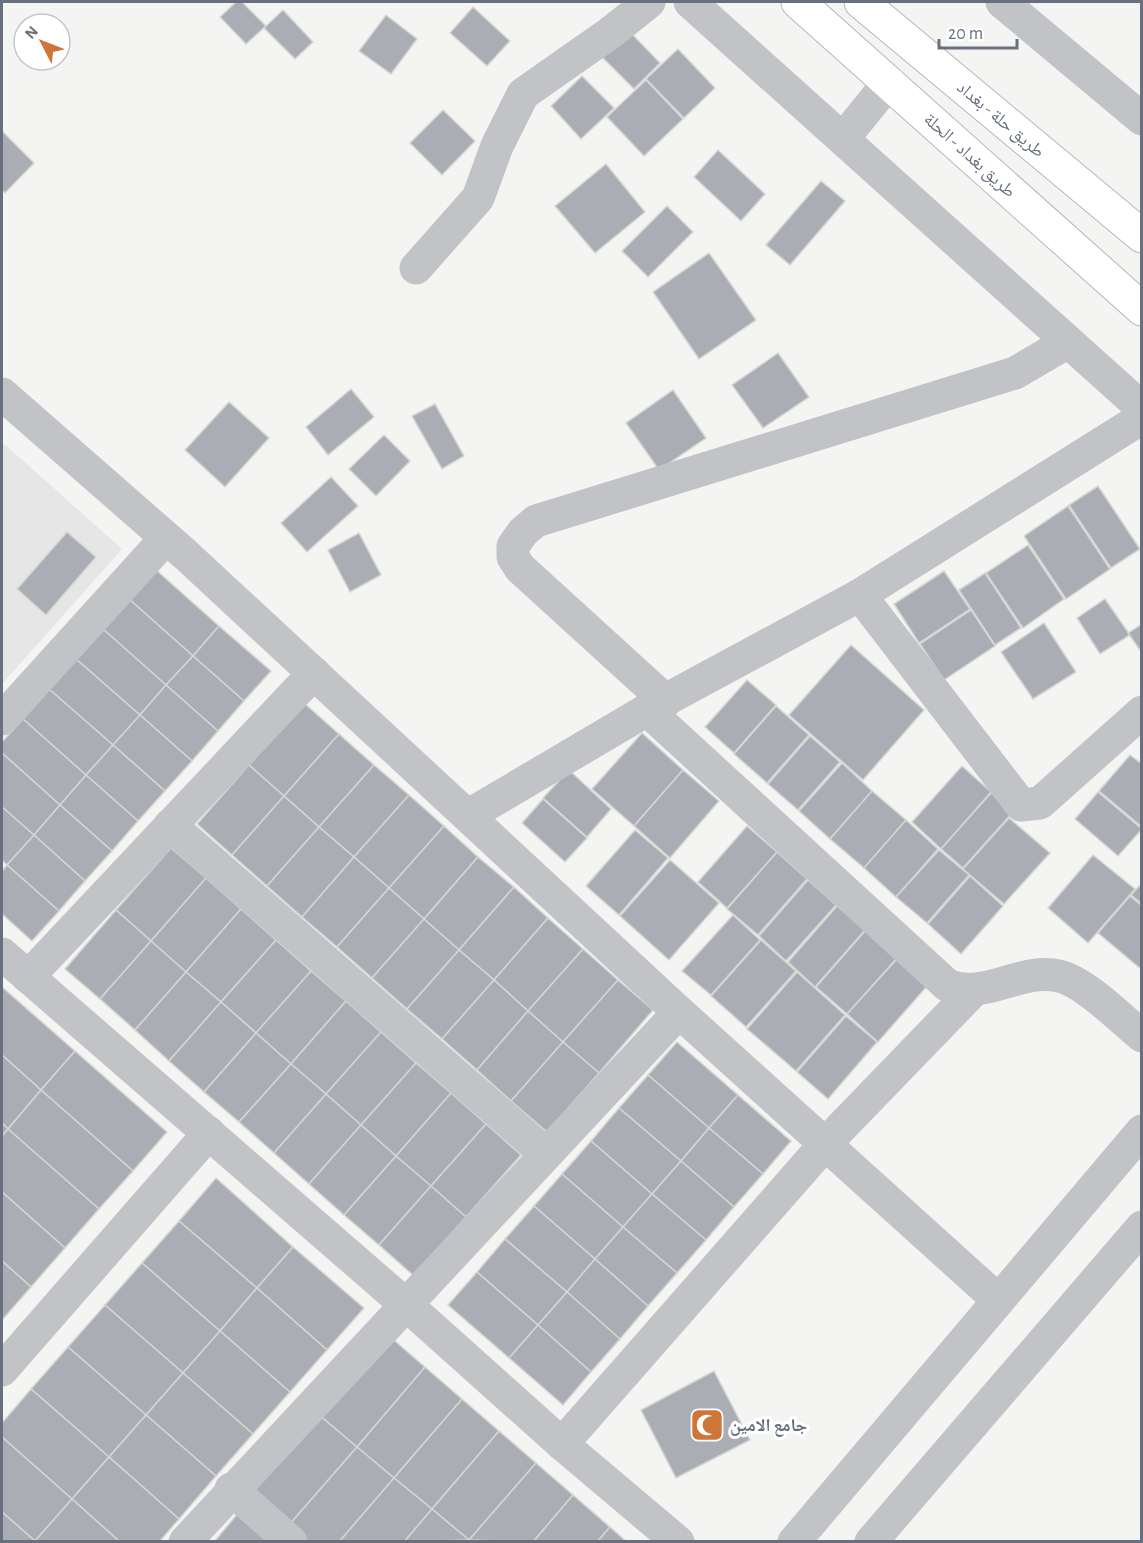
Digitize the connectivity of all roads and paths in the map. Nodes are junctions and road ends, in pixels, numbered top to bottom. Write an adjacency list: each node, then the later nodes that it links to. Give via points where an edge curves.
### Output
1 (649, 2): 10 (street, via 523,94 497,146 478,198)
2 (690, 2): 8 (street)
3 (798, 2): 6 (main road, طريق بغداد - الحلة)
4 (861, 2): 9 (main road, طريق حلة - بغداد)
5 (1023, 8): 7 (street)
6 (889, 82): 8 (street); 11 (main road, طريق بغداد - الحلة)
7 (1142, 119)
8 (843, 139): 12 (street)
9 (1142, 236)
10 (416, 268)
11 (1142, 309)
12 (1068, 342): 14 (street); 19 (street, via 1016,374 536,521 523,532 513,546 519,568)
13 (2, 394): 16 (street)
14 (1142, 408)
15 (1142, 418): 17 (street)
16 (166, 538): 18 (street); 21 (street)
17 (860, 595): 19 (street); 20 (street, via 1021,805 1040,803)
18 (314, 673): 22 (street); 23 (street)
19 (657, 705): 22 (street); 26 (street, via 947,985)
20 (1142, 712)
21 (2, 719)
22 (469, 815): 27 (street)
23 (170, 825): 25 (street); 32 (street)
24 (2, 954): 25 (street)
25 (28, 977): 30 (street)
26 (973, 992): 28 (street, via 1036,974 1061,977 1083,989); 31 (street)
27 (679, 1012): 31 (street); 32 (street)
28 (1142, 1036)
29 (1142, 1131): 34 (street)
30 (209, 1133): 35 (street); 36 (street)
31 (826, 1143): 34 (street); 37 (street)
32 (546, 1154): 35 (street)
33 (1142, 1227): 43 (street)
34 (998, 1300): 42 (street)
35 (405, 1306): 37 (street); 38 (street)
36 (2, 1370)
37 (562, 1444): 41 (street)
38 (231, 1489): 39 (street); 40 (street)
39 (185, 1542)
40 (291, 1542)
41 (678, 1542)
42 (794, 1542)
43 (872, 1542)

